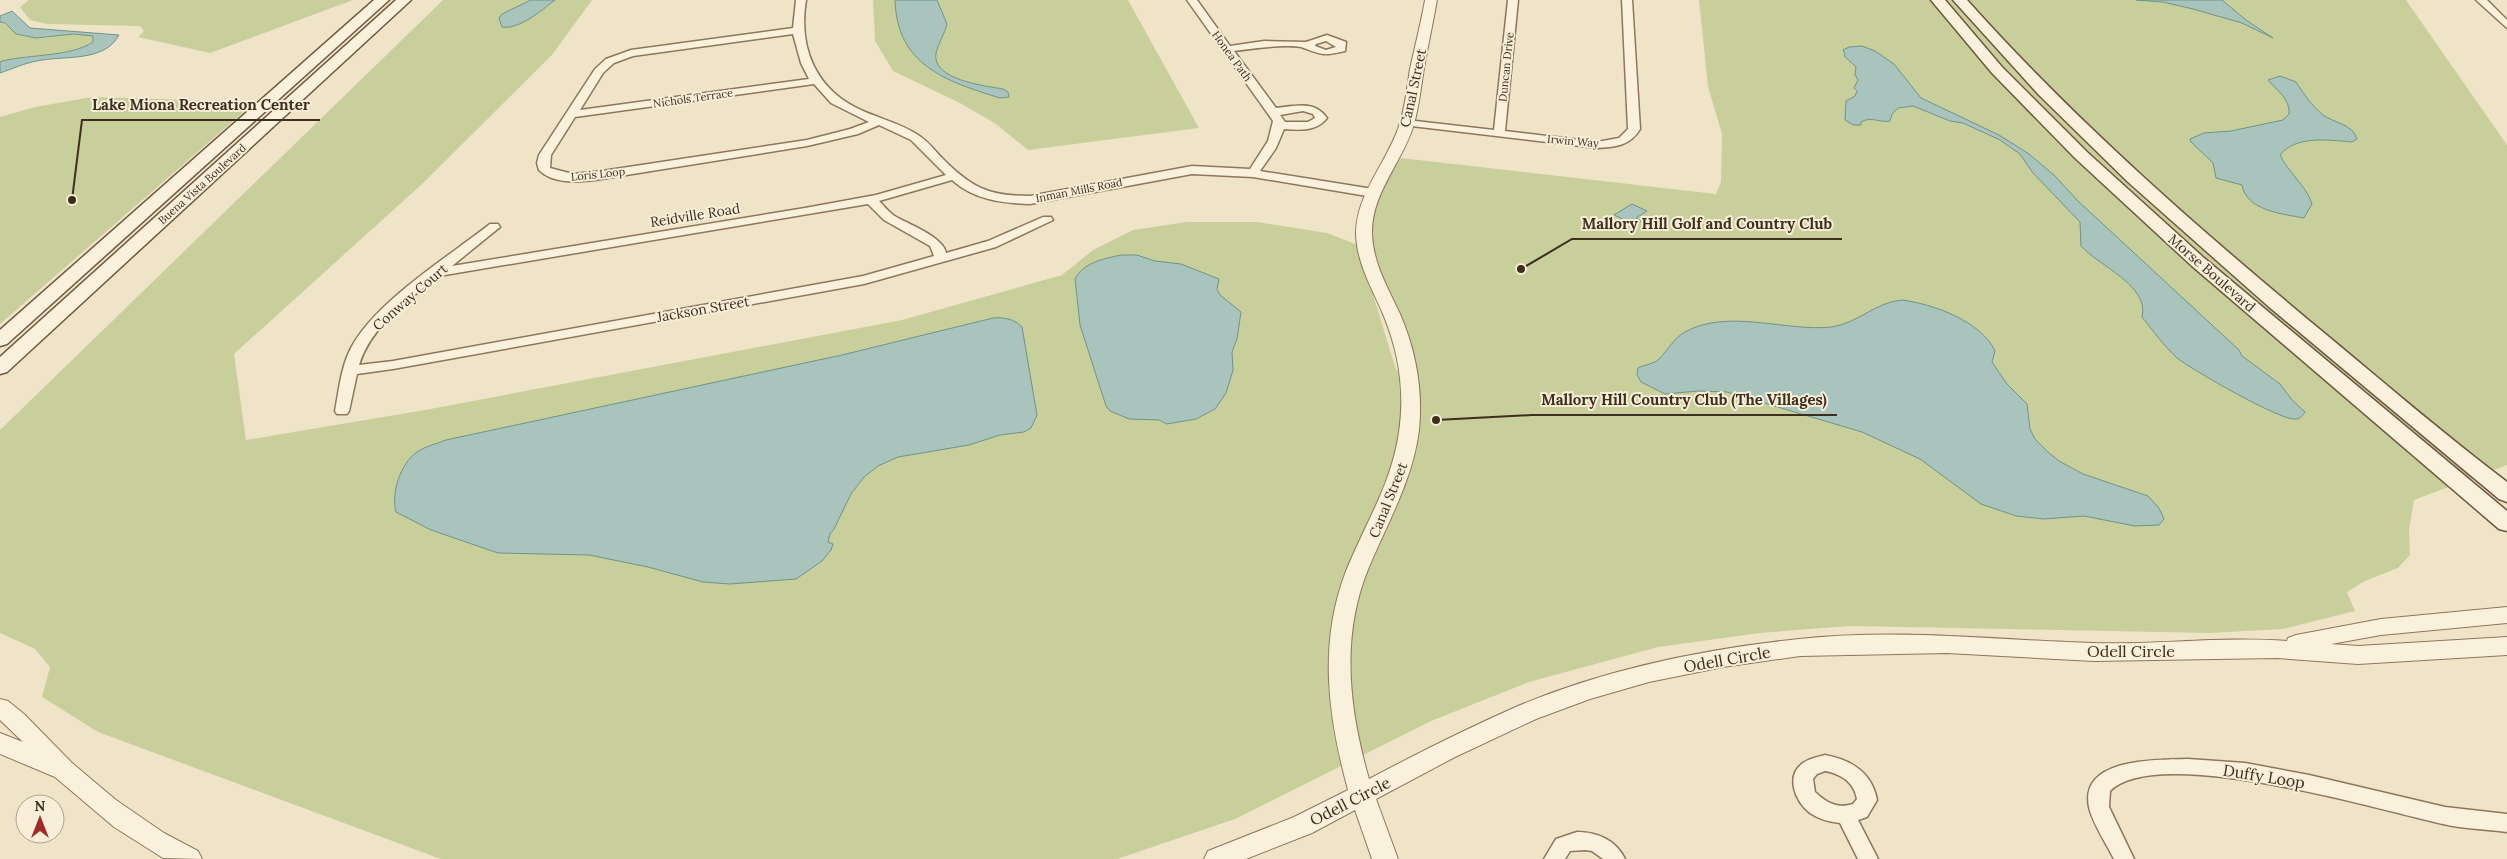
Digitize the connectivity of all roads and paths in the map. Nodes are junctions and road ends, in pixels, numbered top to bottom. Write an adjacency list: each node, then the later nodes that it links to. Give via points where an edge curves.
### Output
1 (382, 0): 30 (main road, Buena Vista Boulevard)
2 (404, 0): 31 (main road, Buena Vista Boulevard)
3 (801, 0): 12 (street, Inman Mills Road)
4 (1192, 0): 14 (street, Honea Path)
5 (1431, 0): 19 (street, Canal Street)
6 (1513, 0): 21 (street, Duncan Drive)
7 (1627, 0): 21 (street, Irwin Way, via 1634,129 1631,135 1624,140 1597,145)
8 (1938, 0): 35 (main road, Morse Boulevard, via 1997,70 2081,155 2198,262)
9 (1960, 0): 34 (main road, Morse Boulevard, via 2004,52 2113,160 2206,245)
10 (2481, 0): 11 (street)
11 (2507, 26)
12 (797, 30): 15 (street, Inman Mills Road, via 803,56); 17 (street, Loris Loop, via 646,50 619,57 599,71)
13 (1309, 45): 14 (street, via 1264,44)
14 (1227, 49): 16 (street, Honea Path)
15 (815, 81): 17 (street, Nichols Terrace); 18 (street, Inman Mills Road, via 840,105)
16 (1274, 112): 20 (street, Honea Path); 20 (street, via 1304,108 1317,112 1321,118 1308,126)
17 (572, 114): 18 (street, Loris Loop, via 542,163 545,170 568,178 807,143 854,132)
18 (878, 122): 23 (street, Inman Mills Road, via 914,138)
19 (1407, 123): 21 (street, Irwin Way); 24 (street, Canal Street, via 1396,153)
20 (1279, 125): 22 (street)
21 (1499, 134)
22 (1253, 173): 23 (street, Inman Mills Road, via 1192,170 1020,200 979,194); 24 (street, Inman Mills Road)
23 (954, 176): 25 (street, Reidville Road)
24 (1373, 193): 42 (street, Canal Street, via 1365,215 1366,254 1405,352 1412,405 1405,458 1396,488 1357,571 1345,610 1339,694 1345,738)
25 (870, 199): 28 (street, via 888,217 934,243); 29 (street, Reidville Road)
26 (1047, 220): 28 (street, Jackson Street, via 992,244)
27 (494, 227): 29 (street, Conway Court)
28 (941, 260): 32 (street, Jackson Street, via 825,288)
29 (438, 272): 32 (street, Conway Court, via 368,334 358,348)
30 (0, 340)
31 (0, 368)
32 (352, 370): 33 (street, Conway Court)
33 (342, 411)
34 (2507, 494)
35 (2507, 523)
36 (2507, 615): 38 (street, Odell Circle, via 2382,627)
37 (2507, 646): 38 (street, Odell Circle, via 2358,655)
38 (2277, 649): 42 (street, Odell Circle, via 2104,652 1947,644 1870,644 1800,647 1723,658 1595,688 1528,712 1447,750)
39 (0, 708): 41 (street)
40 (0, 743): 41 (street)
41 (65, 771): 45 (street, via 116,816)
42 (1360, 797): 46 (street, Odell Circle, via 1303,825); 47 (street, Canal Street)
43 (1846, 816): 50 (street)
44 (2507, 823): 51 (street, Duffy Loop, via 2445,816 2245,771 2188,767 2137,769 2110,778 2100,788 2099,807)
45 (189, 859)
46 (1217, 859)
47 (1384, 859)
48 (1554, 859): 49 (street, via 1563,845 1581,840 1599,844)
49 (1615, 859)
50 (1868, 859)
51 (2124, 859)

